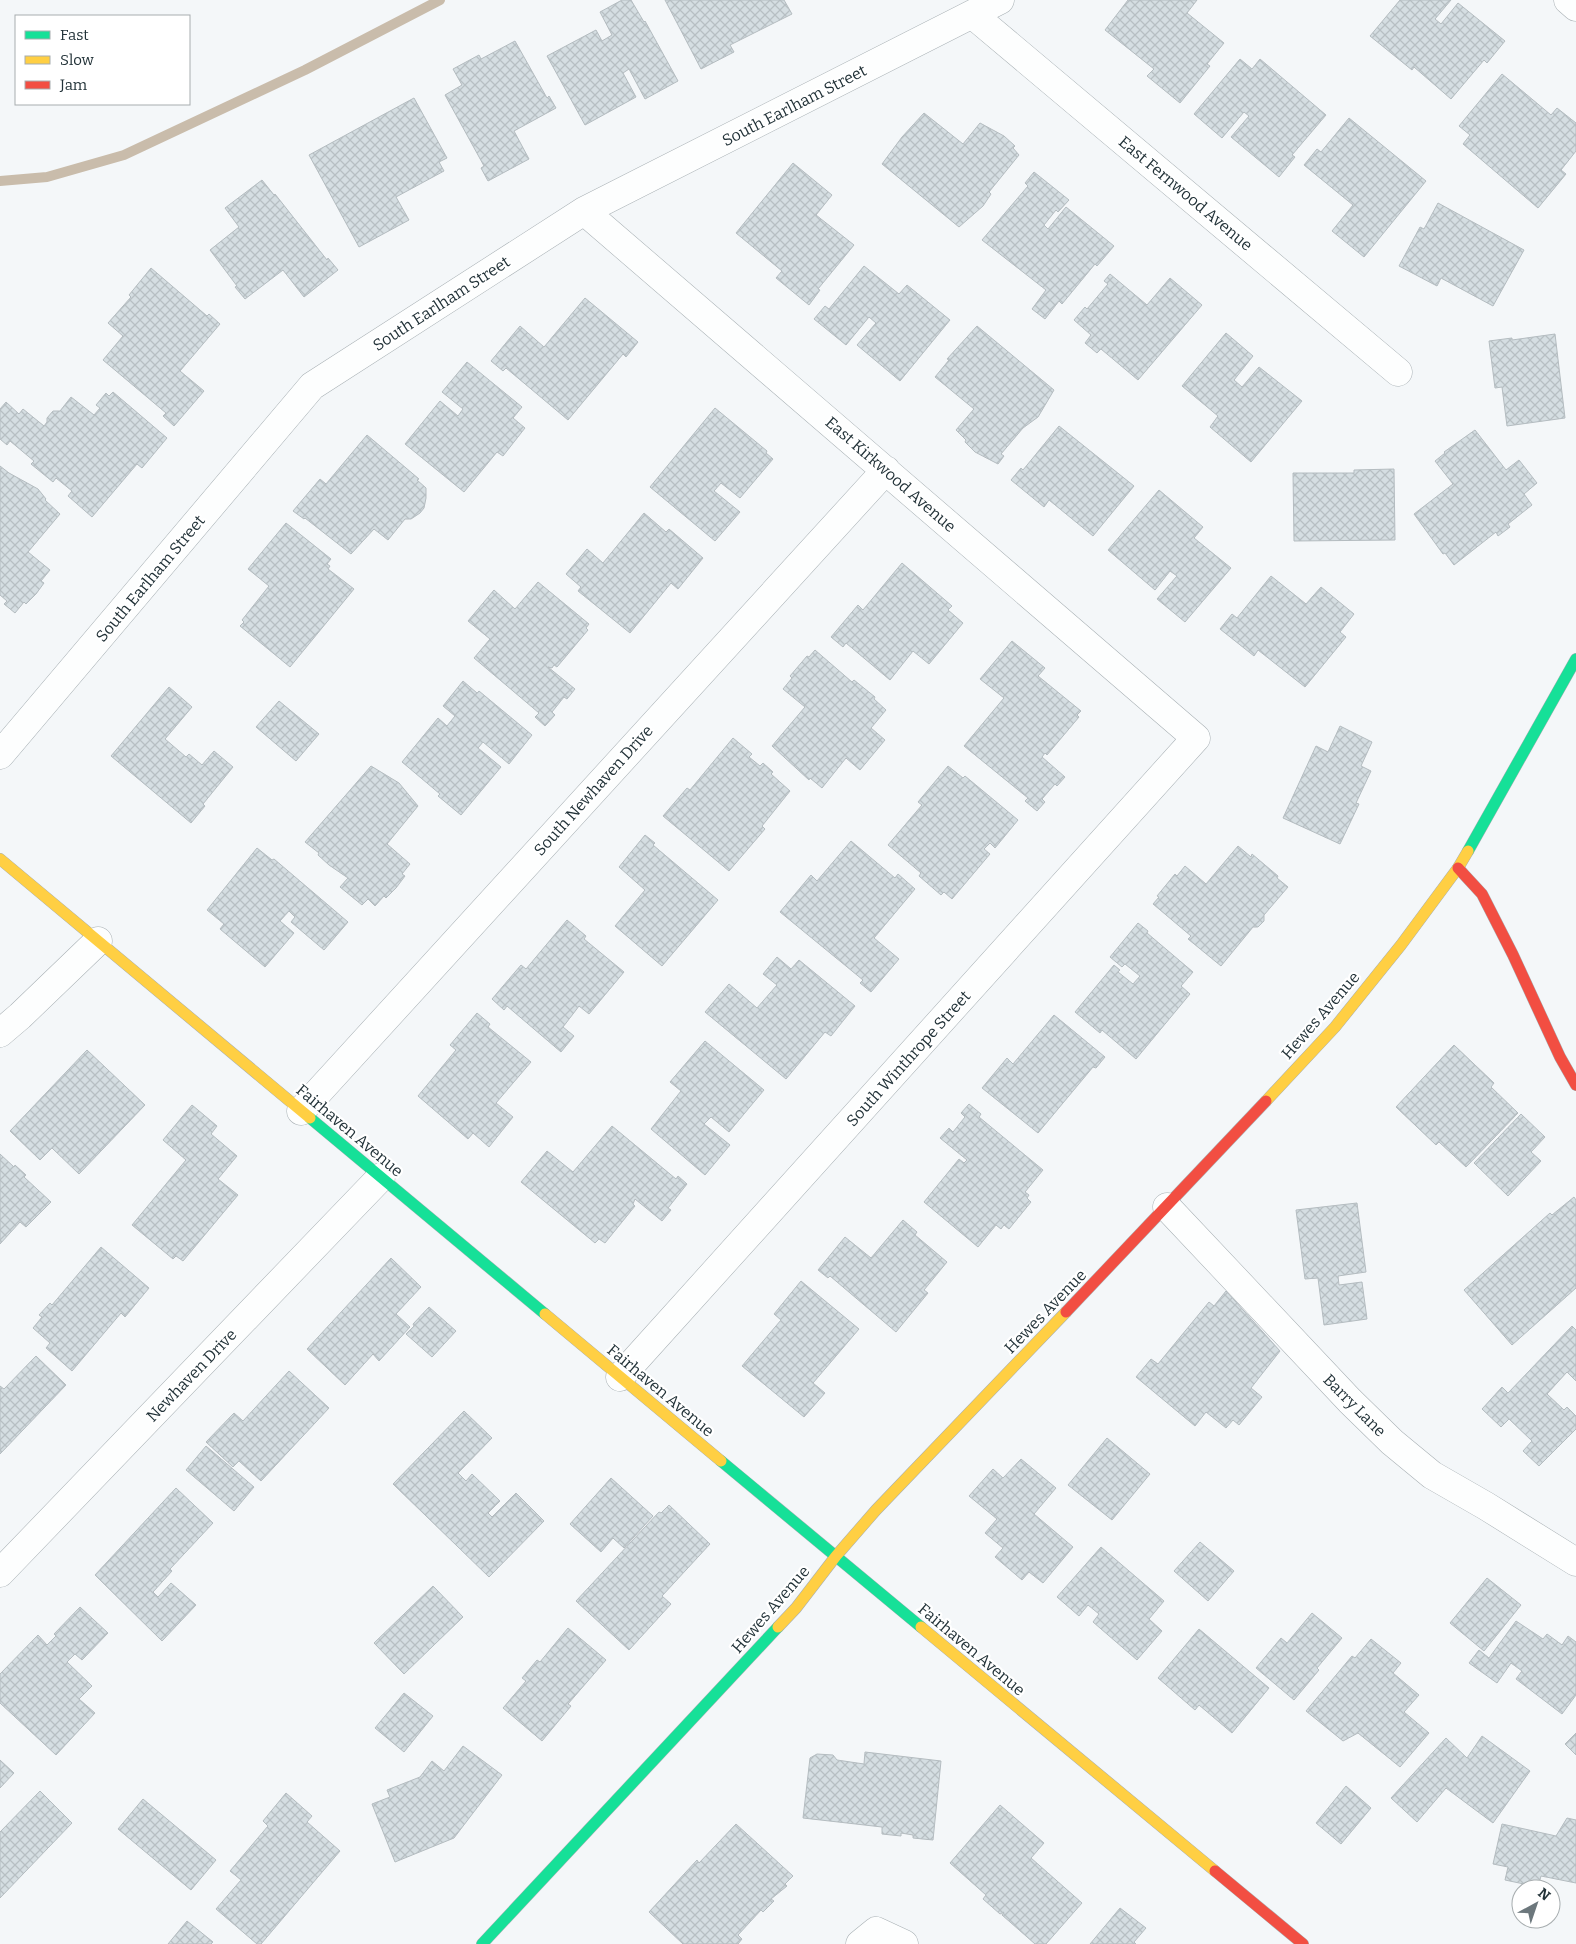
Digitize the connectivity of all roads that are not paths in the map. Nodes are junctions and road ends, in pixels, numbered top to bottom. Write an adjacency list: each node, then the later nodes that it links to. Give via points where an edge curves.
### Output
1 (1000, 0): 4 (street, South Earlham Street)
2 (1568, 0): 3 (street)
3 (1576, 7)
4 (973, 15): 5 (street, South Earlham Street); 6 (street, East Fernwood Avenue)
5 (584, 211): 7 (street, East Kirkwood Avenue); 10 (street, South Earlham Street, via 312,386)
6 (1398, 372)
7 (886, 470): 9 (street, East Kirkwood Avenue); 16 (street, South Newhaven Drive)
8 (1576, 659): 12 (main road, Hewes Avenue)
9 (1196, 738): 19 (street, South Winthrope Street)
10 (0, 755)
11 (0, 859): 13 (main road, Fairhaven Avenue)
12 (1458, 868): 15 (main road, via 1482,894); 18 (main road, Hewes Avenue, via 1335,1027)
13 (98, 941): 14 (street); 16 (main road, Fairhaven Avenue)
14 (0, 1033)
15 (1576, 1085)
16 (301, 1110): 17 (main road, Fairhaven Avenue)
17 (381, 1177): 19 (main road, Fairhaven Avenue); 22 (street, Newhaven Drive)
18 (1167, 1207): 20 (main road, Hewes Avenue, via 876,1510); 21 (street, Barry Lane, via 1392,1442 1432,1475)
19 (620, 1377): 20 (main road, Fairhaven Avenue)
20 (836, 1556): 24 (main road, Hewes Avenue, via 796,1608); 26 (main road, Fairhaven Avenue)
21 (1576, 1562)
22 (0, 1573)
23 (868, 1937): 25 (street)
24 (482, 1944)
25 (904, 1944)
26 (1302, 1944)

